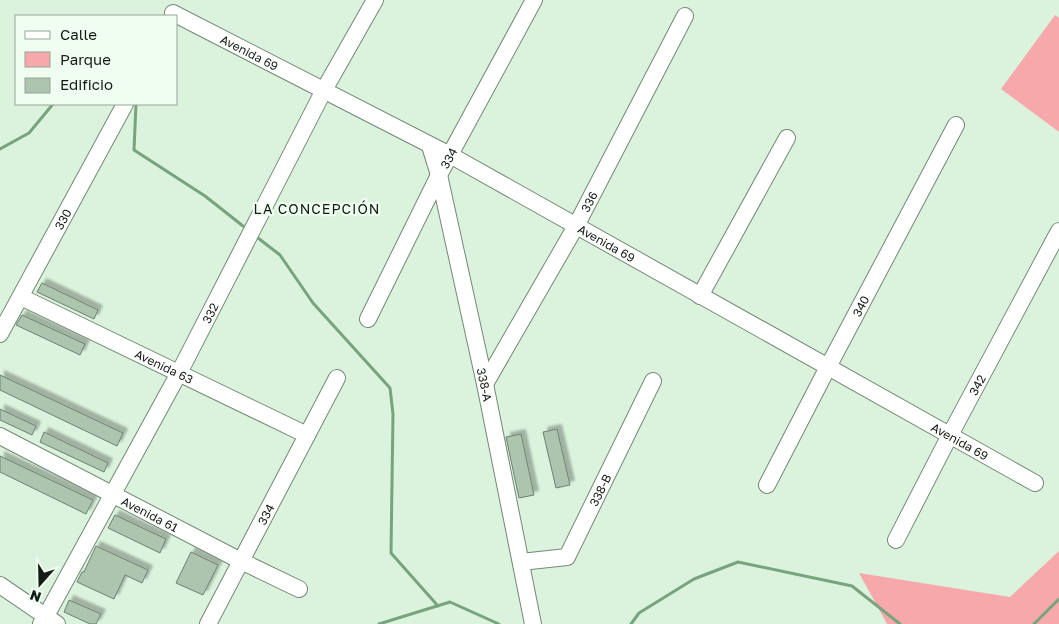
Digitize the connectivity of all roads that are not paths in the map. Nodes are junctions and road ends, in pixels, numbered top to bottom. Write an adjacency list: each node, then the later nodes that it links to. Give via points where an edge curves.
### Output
1 (375, 0): 5 (street, 332)
2 (534, 0): 10 (street, 334)
3 (175, 10): 5 (street, Avenida 69)
4 (685, 16): 12 (street, 336)
5 (324, 90): 9 (street, Avenida 69); 19 (street, 332)
6 (124, 105): 15 (street, 330)
7 (956, 125): 18 (street, 340)
8 (787, 138): 14 (street)
9 (430, 146): 10 (street, Avenida 69); 11 (street, 338-A)
10 (450, 156): 11 (street, 334); 12 (street, Avenida 69)
11 (439, 175): 16 (street, 334); 22 (street, 338-A)
12 (576, 226): 14 (street, Avenida 69); 22 (street, 336)
13 (1059, 231): 23 (street, 342)
14 (700, 296): 18 (street, Avenida 69)
15 (21, 297): 17 (street, 330); 19 (street, Avenida 63)
16 (368, 319)
17 (0, 334)
18 (828, 367): 23 (street, Avenida 69); 27 (street, 340)
19 (178, 373): 25 (street, Avenida 63); 28 (street, 332)
20 (337, 378): 25 (street, 334)
21 (653, 381): 31 (street, 338-B, via 567,557)
22 (485, 384): 31 (street, 338-A)
23 (950, 435): 26 (street, Avenida 69); 29 (street, 342)
24 (0, 436): 28 (street, Avenida 61)
25 (307, 436): 30 (street, 334)
26 (1035, 483)
27 (767, 485)
28 (112, 495): 30 (street, Avenida 61); 34 (street, 332)
29 (896, 540)
30 (241, 561): 33 (street, Avenida 61); 35 (street, 334)
31 (521, 562): 36 (street, 338-A)
32 (0, 585): 34 (street)
33 (299, 589)
34 (48, 621)
35 (208, 624)
36 (533, 624)

